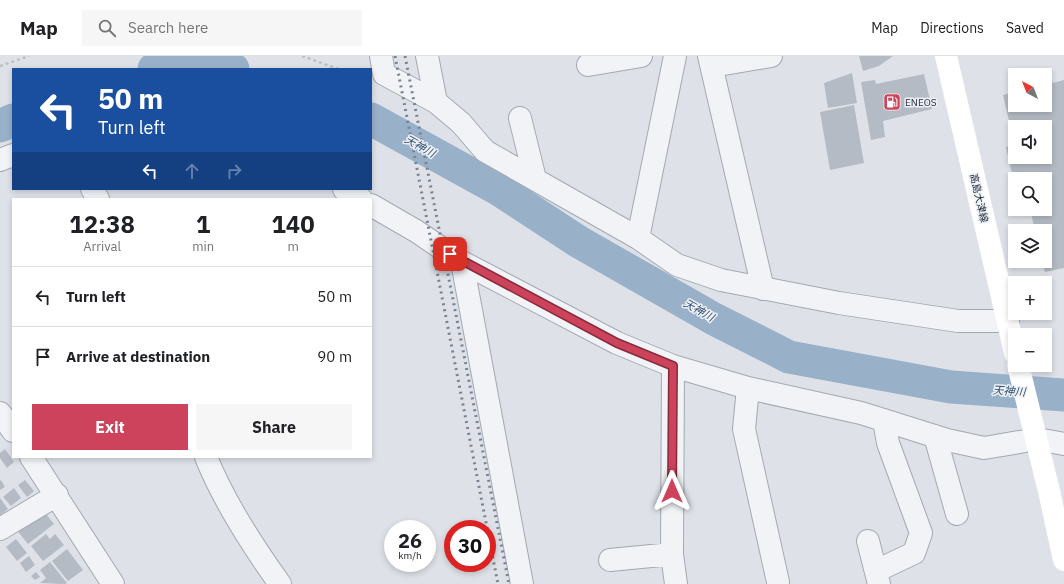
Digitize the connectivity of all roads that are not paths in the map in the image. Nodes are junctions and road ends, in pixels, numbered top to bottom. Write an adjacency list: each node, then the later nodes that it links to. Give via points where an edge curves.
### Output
1 (381, 56): 9 (street, via 384,74)
2 (427, 56): 9 (street)
3 (641, 56): 8 (street)
4 (676, 56): 17 (street)
5 (770, 56): 7 (street)
6 (946, 56): 20 (main road, 高島大津線)
7 (711, 61): 19 (street)
8 (588, 65)
9 (436, 102): 13 (street, via 461,123 485,151)
10 (520, 118): 13 (street)
11 (12, 155): 12 (street)
12 (0, 160)
13 (535, 179): 17 (street)
14 (346, 190): 15 (street)
15 (359, 198)
16 (372, 206): 18 (street)
17 (638, 238): 19 (street, via 677,265 721,280)
18 (462, 262): 22 (street, via 617,343); 44 (street)
19 (763, 289): 21 (street, via 838,303 958,320)
20 (1009, 328)
21 (1008, 337)
22 (673, 366): 24 (street); 37 (street)
23 (1020, 372): 28 (main road)
24 (748, 388): 26 (street); 41 (street, via 744,429)
25 (0, 413): 27 (street)
26 (884, 420): 29 (street); 40 (street, via 888,443 921,533 914,553)
27 (12, 430)
28 (1034, 430): 29 (street, via 984,448); 30 (street); 39 (main road)
29 (935, 436): 34 (street)
30 (1064, 444)
31 (32, 458): 33 (street)
32 (207, 458): 43 (street, via 237,518)
33 (57, 495): 35 (street); 42 (street)
34 (957, 514)
35 (0, 528)
36 (868, 541): 40 (street)
37 (672, 554): 38 (street); 45 (street)
38 (610, 560)
39 (1064, 560)
40 (877, 577)
41 (778, 582)
42 (113, 584)
43 (280, 584)
44 (522, 584)
45 (676, 584)

